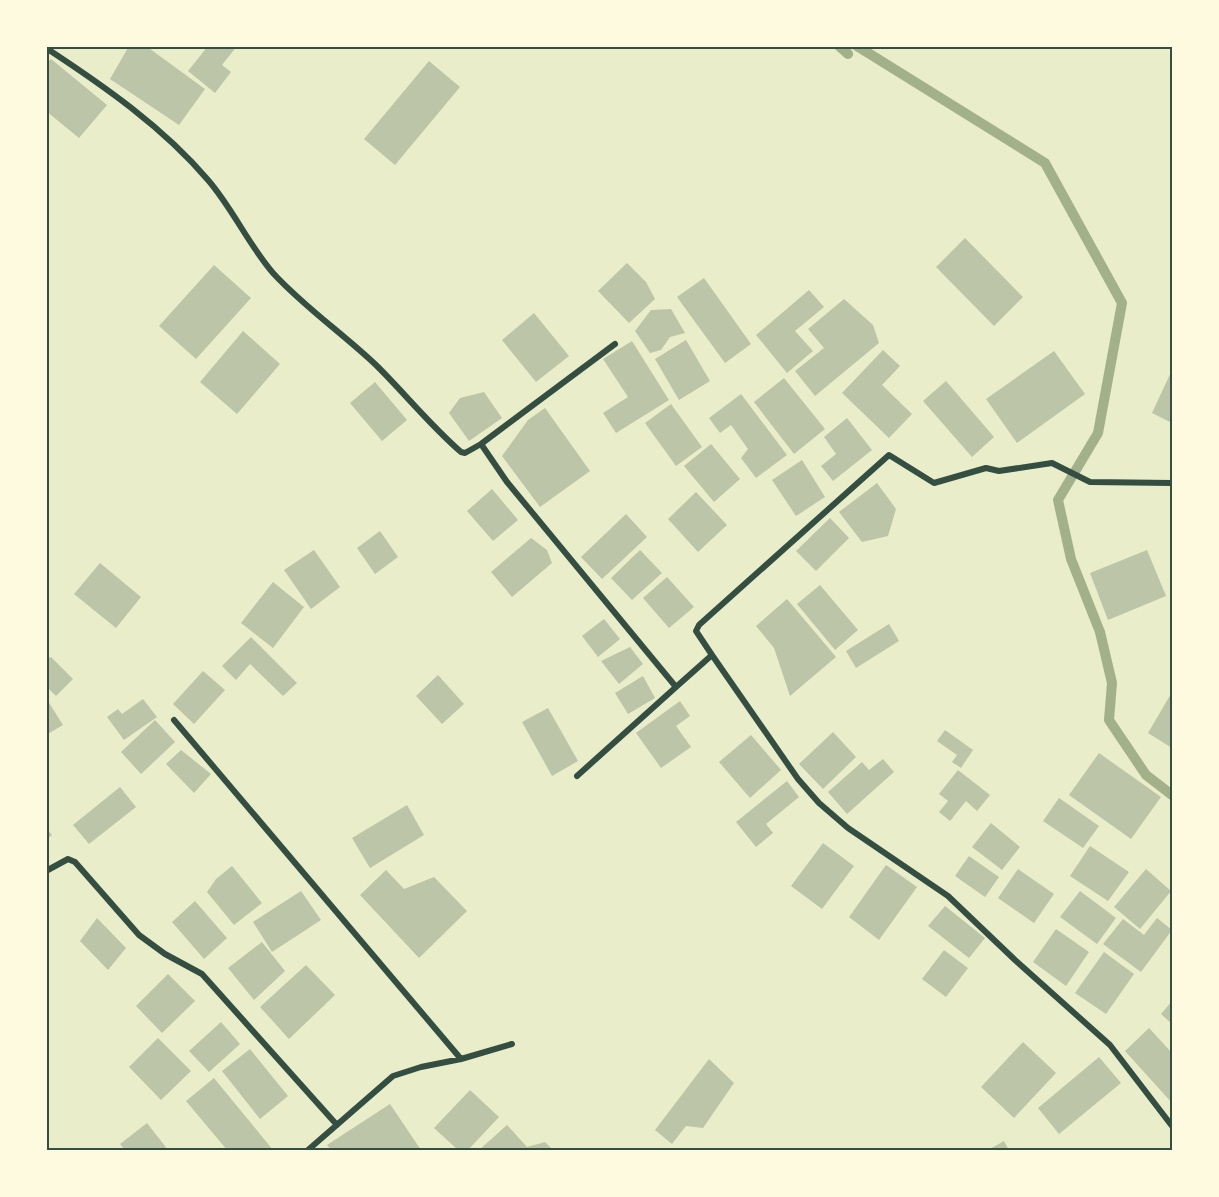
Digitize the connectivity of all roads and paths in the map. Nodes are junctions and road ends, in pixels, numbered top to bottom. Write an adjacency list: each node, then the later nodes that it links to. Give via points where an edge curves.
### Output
1 (46, 48): 3 (street, via 123,101 187,156 210,182 274,274 378,367 457,448 465,453)
2 (615, 344): 3 (street)
3 (481, 444): 6 (street, via 507,482)
4 (1173, 483): 5 (street, via 1090,482 1052,463 999,471 986,468 934,483 888,455 699,624 696,631)
5 (712, 655): 6 (street); 13 (street, via 819,803 848,828 948,896 1110,1045)
6 (676, 687): 8 (street)
7 (174, 720): 11 (street)
8 (577, 776)
9 (46, 871): 12 (street, via 68,859 75,862 139,935 202,974)
10 (512, 1044): 11 (street)
11 (461, 1059): 12 (street, via 393,1076)
12 (337, 1125): 14 (street)
13 (1173, 1126)
14 (309, 1150)

